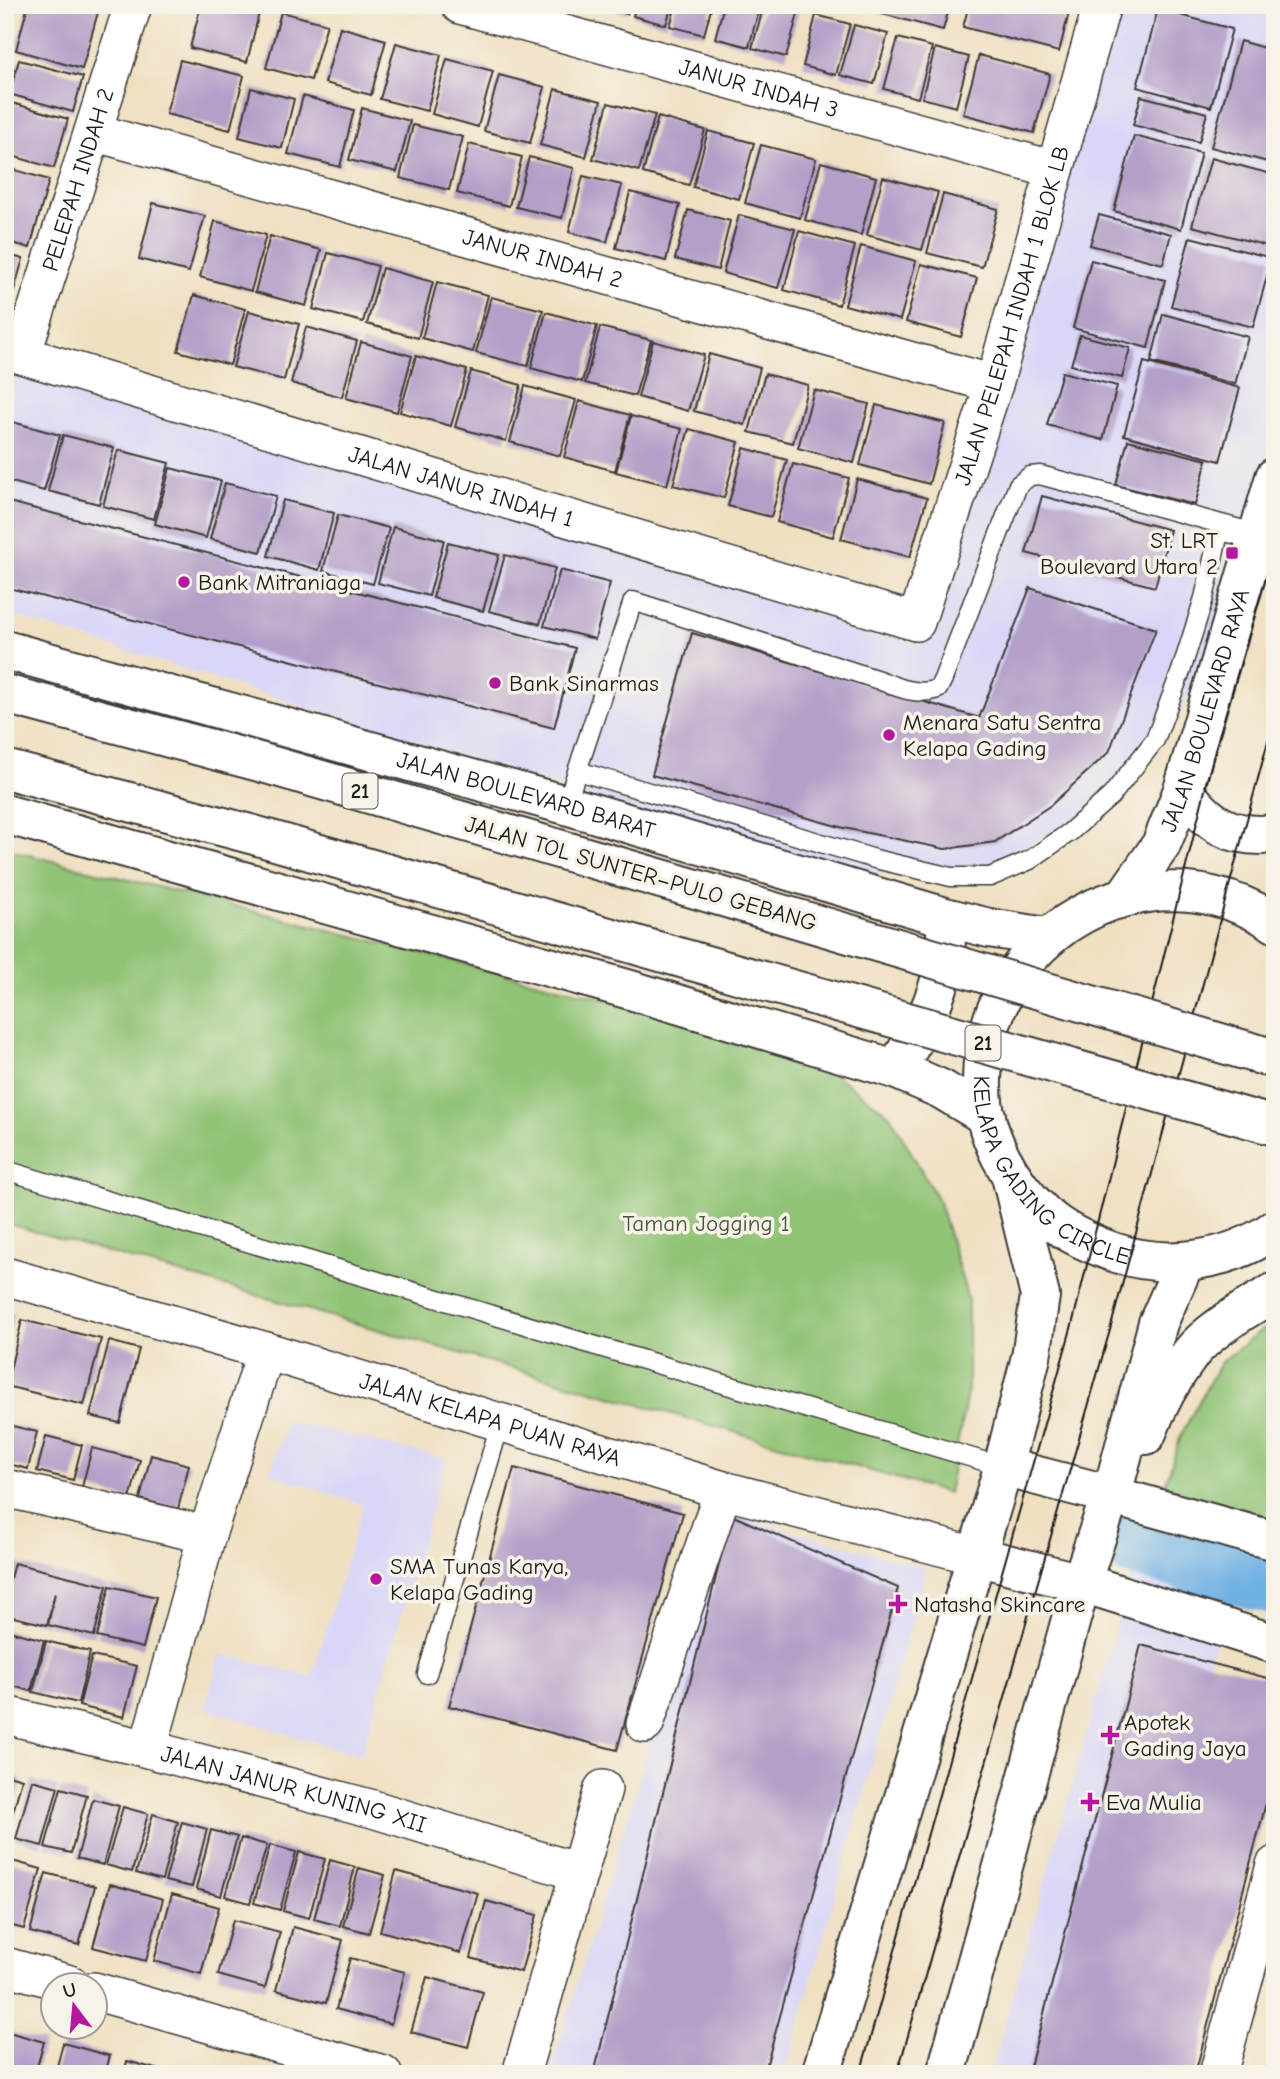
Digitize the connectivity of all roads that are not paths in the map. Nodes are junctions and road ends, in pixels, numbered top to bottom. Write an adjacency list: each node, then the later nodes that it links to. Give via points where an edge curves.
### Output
1 (133, 5): 4 (street, PELEPAH INDAH 2)
2 (460, 5): 5 (street, JANUR INDAH 3)
3 (1102, 5): 5 (street, JALAN PELEPAH INDAH 1 BLOK LB)
4 (93, 132): 6 (street, PELEPAH INDAH 2); 7 (street, JANUR INDAH 2)
5 (1055, 170): 7 (street, JALAN PELEPAH INDAH 1 BLOK LB)
6 (14, 352): 10 (street, JALAN JANUR INDAH 1)
7 (994, 384): 10 (street, JALAN PELEPAH INDAH 1 BLOK LB)
8 (1275, 477): 9 (main road, JALAN BOULEVARD RAYA)
9 (1258, 537): 14 (lane, via 1219,533 1174,693 1155,740 1119,787 1070,832 1030,860 990,877 951,877); 14 (lane, via 1040,475 1030,476 1018,485 939,689 926,693 904,690 634,601); 15 (main road, JALAN BOULEVARD RAYA)
10 (916, 622)
11 (5, 650): 14 (main road, JALAN BOULEVARD BARAT)
12 (5, 695): 22 (main road, JALAN TOL SUNTER–PULO GEBANG / 21, bridge, via 263,763)
13 (5, 769): 25 (main road, 21, bridge, via 254,835)
14 (572, 788): 19 (main road, JALAN BOULEVARD BARAT)
15 (1183, 790): 17 (main road, via 1201,813 1227,829 1256,836); 18 (main road, JALAN BOULEVARD RAYA, via 1161,845)
16 (5, 814): 23 (main road)
17 (1275, 834)
18 (1126, 895): 20 (main road, KELAPA GADING CIRCLE, via 1202,893 1238,903); 21 (main road, KELAPA GADING CIRCLE, via 1093,908)
19 (945, 917): 21 (main road, JALAN BOULEVARD BARAT); 23 (main road, via 944,969 926,1021)
20 (1275, 922)
21 (1047, 937): 24 (main road, KELAPA GADING CIRCLE, via 1009,982 992,1020 982,1088)
22 (1275, 1059)
23 (895, 1069): 24 (main road)
24 (986, 1116): 27 (main road, KELAPA GADING CIRCLE)
25 (1275, 1126)
26 (5, 1170): 34 (lane)
27 (1011, 1176): 29 (main road, KELAPA GADING CIRCLE, via 1044,1214 1086,1243 1134,1259); 34 (main road, via 1040,1296 1031,1357)
28 (1275, 1229): 29 (main road, KELAPA GADING CIRCLE, via 1226,1254)
29 (1185, 1262): 37 (main road, via 1158,1323)
30 (5, 1276): 32 (street, JALAN KELAPA PUAN RAYA)
31 (1275, 1292): 37 (main road, via 1192,1351 1157,1408)
32 (266, 1351): 33 (street, JALAN KELAPA PUAN RAYA); 38 (street)
33 (500, 1424): 36 (street, JALAN KELAPA PUAN RAYA); 43 (lane)
34 (1002, 1471): 37 (main road); 40 (main road)
35 (5, 1488): 38 (street)
36 (723, 1490): 40 (street, JALAN KELAPA PUAN RAYA); 45 (street)
37 (1113, 1500): 39 (main road); 41 (main road)
38 (207, 1535): 46 (street)
39 (1275, 1541)
40 (977, 1554): 41 (main road); 55 (main road)
41 (1084, 1580): 42 (main road); 56 (main road)
42 (1275, 1644)
43 (427, 1674)
44 (5, 1716): 46 (street, JALAN JANUR KUNING XII)
45 (645, 1724)
46 (148, 1749): 49 (street, JALAN JANUR KUNING XII, via 373,1809)
47 (603, 1789): 49 (street)
48 (1275, 1865): 57 (street)
49 (578, 1872): 54 (street)
50 (5, 1966): 51 (street)
51 (38, 1975)
52 (108, 1996): 53 (street)
53 (383, 2074)
54 (521, 2074)
55 (821, 2074)
56 (946, 2074)
57 (1218, 2074)

